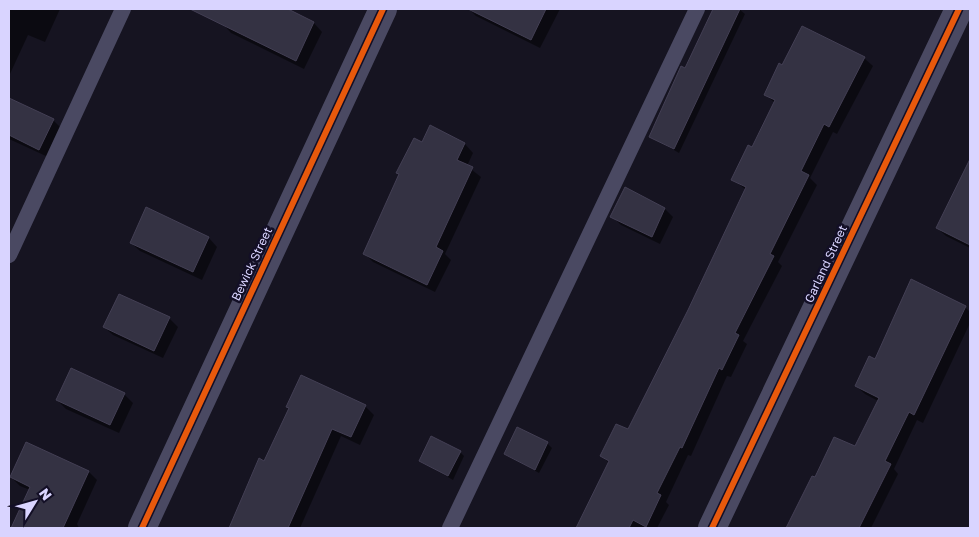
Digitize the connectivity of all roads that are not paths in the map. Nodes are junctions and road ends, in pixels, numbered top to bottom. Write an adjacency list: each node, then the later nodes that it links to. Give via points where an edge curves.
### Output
1 (123, 9): 5 (lane)
2 (383, 9): 6 (street, Bewick Street)
3 (697, 9): 7 (lane)
4 (959, 9): 8 (street, Garland Street)
5 (9, 255)
6 (142, 528)
7 (450, 528)
8 (712, 528)

